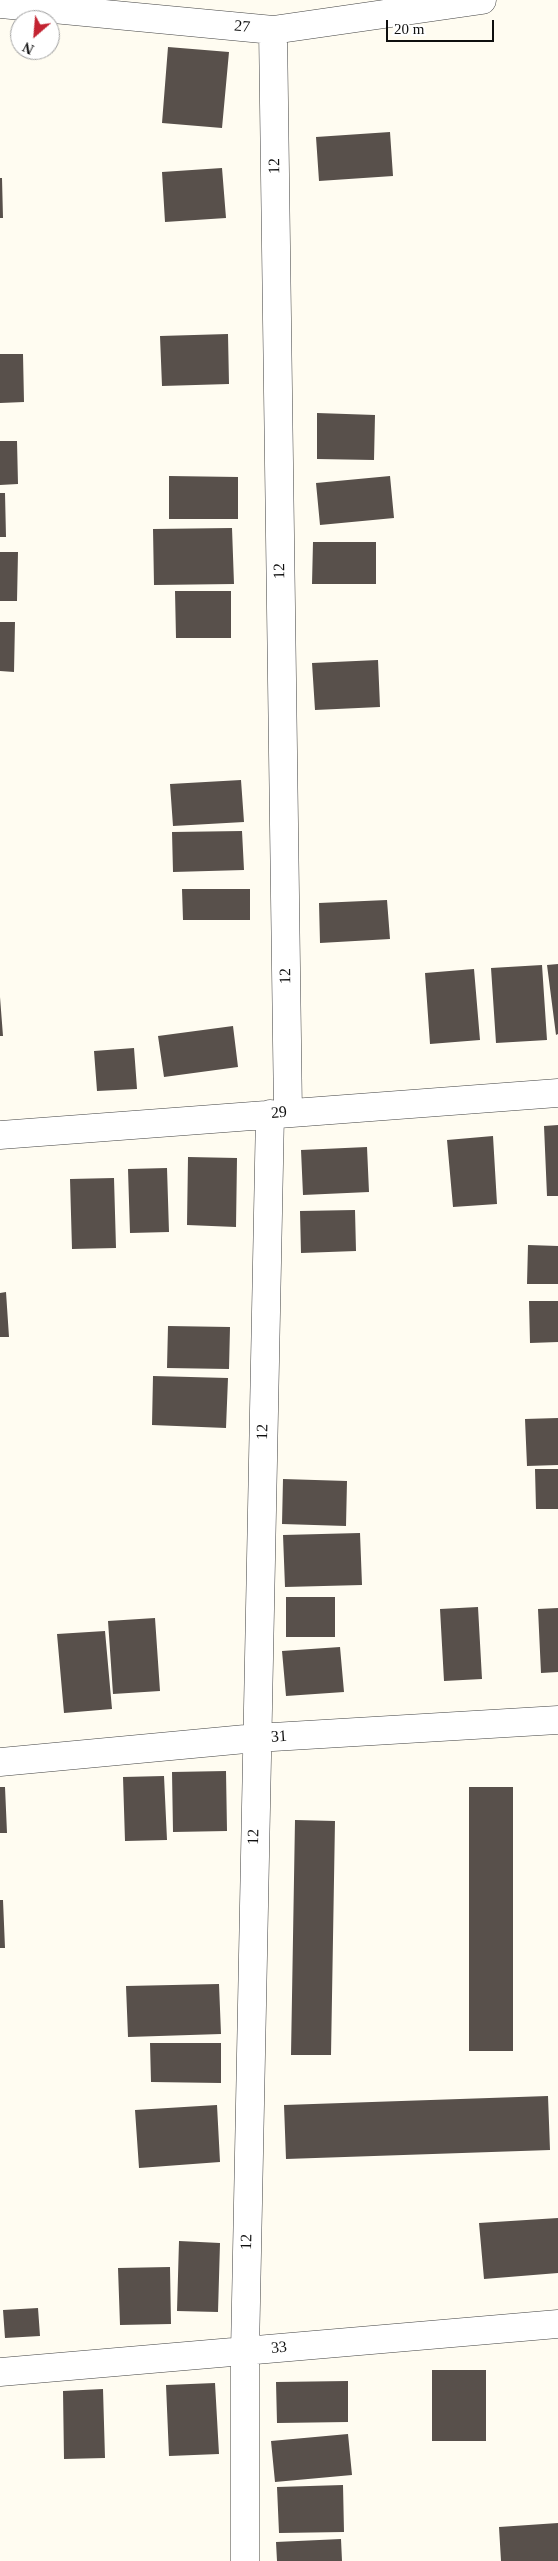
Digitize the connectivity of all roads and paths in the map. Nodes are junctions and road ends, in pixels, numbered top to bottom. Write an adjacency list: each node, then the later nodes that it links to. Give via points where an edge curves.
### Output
1 (482, 0): 3 (street, 27)
2 (0, 4): 3 (street, 27)
3 (273, 30): 5 (street, 12)
4 (558, 1093): 5 (street, 29)
5 (279, 1113): 6 (street, 29); 8 (street, 12)
6 (0, 1135)
7 (558, 1720): 8 (street, 31)
8 (256, 1738): 9 (street, 31); 11 (street, 12)
9 (0, 1762)
10 (558, 2324): 11 (street, 33)
11 (245, 2351): 12 (street, 33); 13 (street, 12)
12 (0, 2372)
13 (245, 2561)

